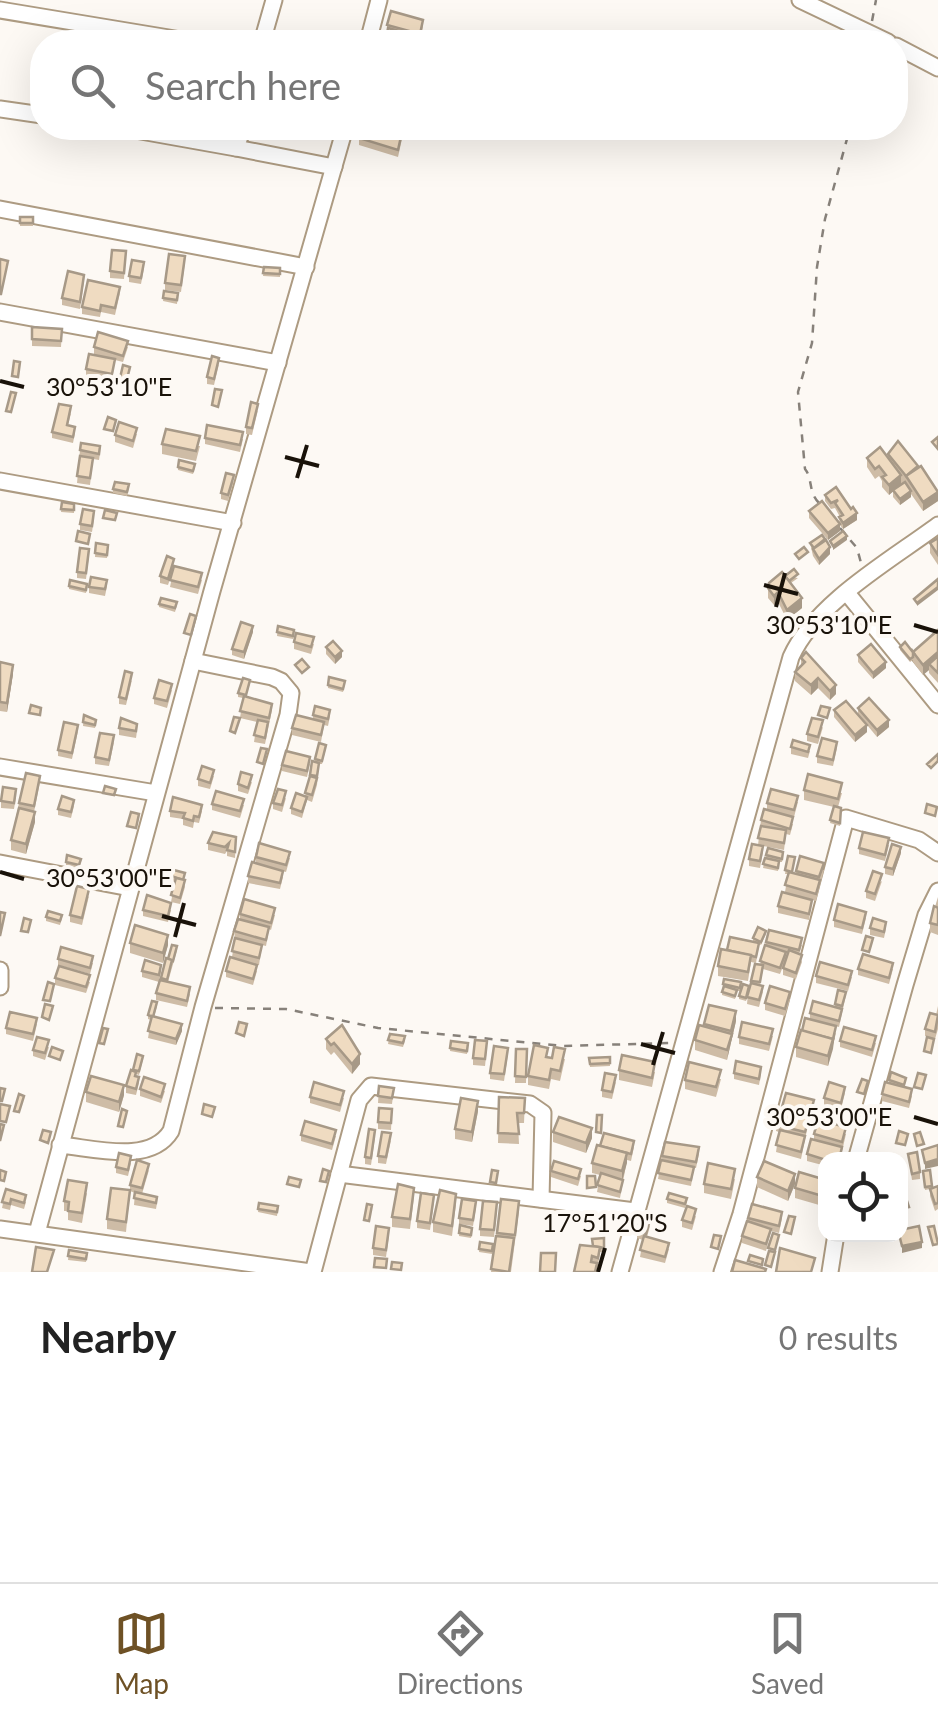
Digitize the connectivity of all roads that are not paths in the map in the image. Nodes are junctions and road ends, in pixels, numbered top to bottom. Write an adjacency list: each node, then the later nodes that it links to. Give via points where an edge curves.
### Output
1 (274, 0): 6 (street)
2 (379, 0): 7 (street)
3 (800, 0): 8 (street)
4 (0, 10): 5 (street)
5 (121, 30)
6 (265, 30)
7 (371, 30)
8 (863, 30)
9 (908, 52): 10 (street)
10 (938, 68)
11 (0, 109): 12 (street)
12 (30, 114)
13 (191, 140): 16 (street)
14 (239, 140): 16 (street)
15 (342, 140): 17 (street)
16 (236, 148): 17 (street)
17 (334, 167): 19 (street)
18 (0, 210): 19 (street)
19 (306, 266): 21 (street)
20 (0, 312): 21 (street)
21 (278, 363): 23 (street)
22 (0, 482): 23 (street)
23 (232, 523): 26 (street)
24 (938, 525): 25 (street)
25 (847, 593): 27 (street); 40 (street, via 808,629 784,673)
26 (192, 660): 29 (street); 36 (street, via 281,680 291,693 288,715 172,1132 160,1146)
27 (938, 706)
28 (0, 766): 29 (street)
29 (156, 793): 32 (street)
30 (938, 852): 47 (street, via 846,818)
31 (0, 863): 32 (street)
32 (130, 888): 36 (street)
33 (938, 892): 37 (street, via 920,932)
34 (0, 970): 35 (street)
35 (0, 987)
36 (60, 1145): 42 (street)
37 (858, 1152)
38 (338, 1174): 39 (street); 39 (street, via 359,1100 371,1086 530,1104 543,1113); 45 (street)
39 (541, 1199): 40 (street)
40 (635, 1210): 46 (street)
41 (0, 1230): 42 (street)
42 (37, 1233): 44 (street)
43 (835, 1242): 48 (street)
44 (256, 1268): 45 (street)
45 (312, 1272)
46 (620, 1272)
47 (722, 1272)
48 (830, 1272)

